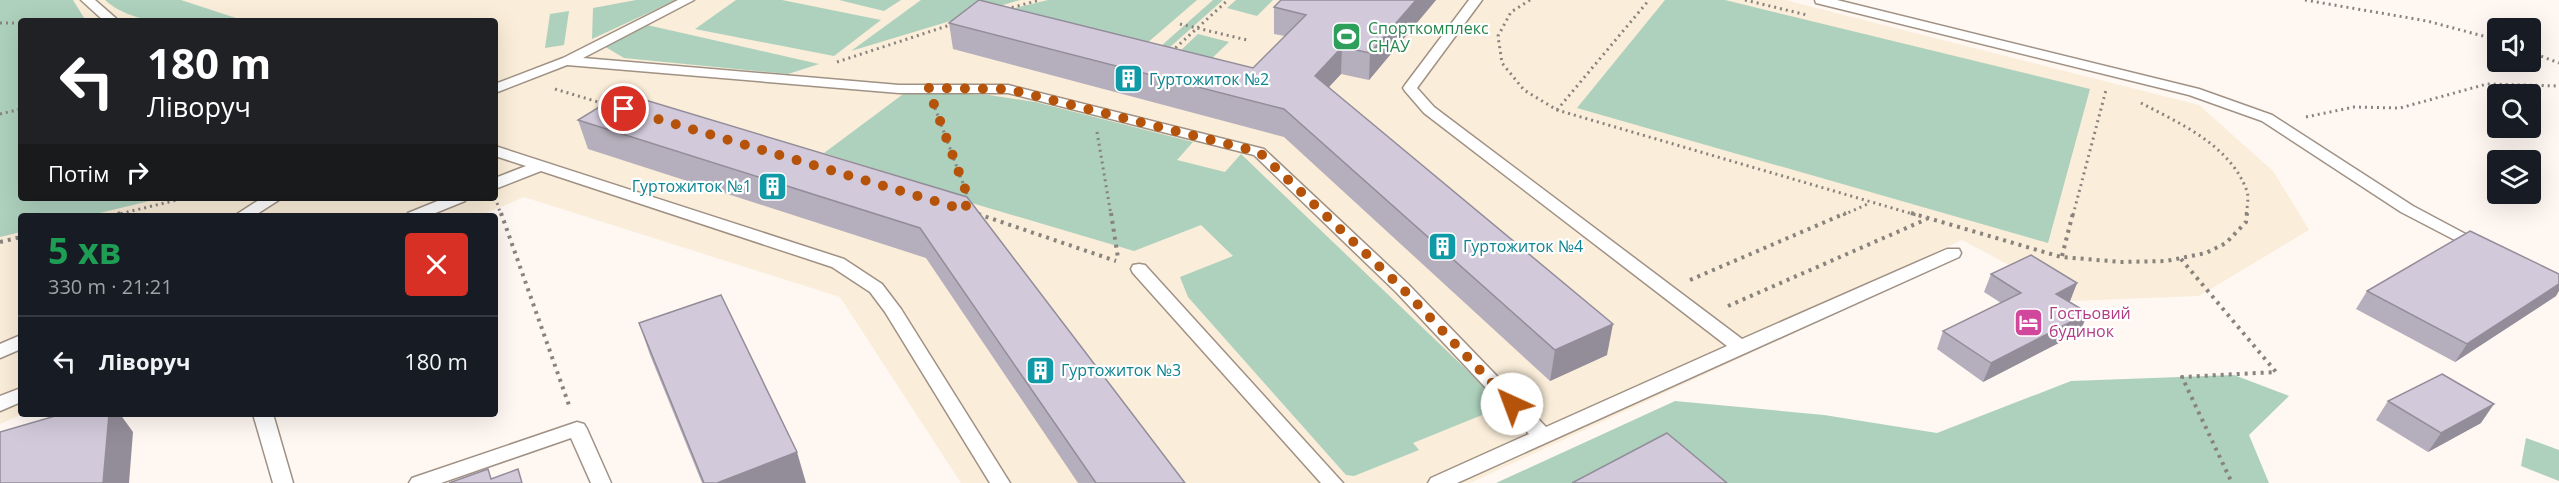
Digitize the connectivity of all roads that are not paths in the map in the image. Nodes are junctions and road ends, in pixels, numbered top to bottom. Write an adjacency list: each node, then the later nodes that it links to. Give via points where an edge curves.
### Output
1 (87, 0): 5 (lane)
2 (688, 0): 6 (lane)
3 (1476, 0): 19 (lane, via 1410,88 1429,110)
4 (1821, 0): 16 (lane, via 2194,92 2267,118 2407,209)
5 (108, 18)
6 (566, 61): 7 (lane); 24 (lane, via 899,89 1008,89 1259,152 1402,288)
7 (498, 88)
8 (498, 152): 9 (lane)
9 (540, 166): 10 (lane); 28 (lane, via 838,263 876,288)
10 (498, 183)
11 (269, 201): 13 (lane)
12 (452, 201): 14 (lane)
13 (247, 213)
14 (422, 213)
15 (1953, 254): 19 (lane)
16 (2498, 255)
17 (1139, 269): 29 (lane)
18 (18, 343): 20 (lane)
19 (1740, 347): 24 (lane)
20 (0, 352)
21 (18, 395): 22 (lane)
22 (0, 404)
23 (264, 417): 25 (lane)
24 (1544, 437): 30 (lane)
25 (283, 483)
26 (419, 483): 27 (lane, via 577,429)
27 (601, 483)
28 (1000, 483)
29 (1333, 483)
30 (1438, 483)

